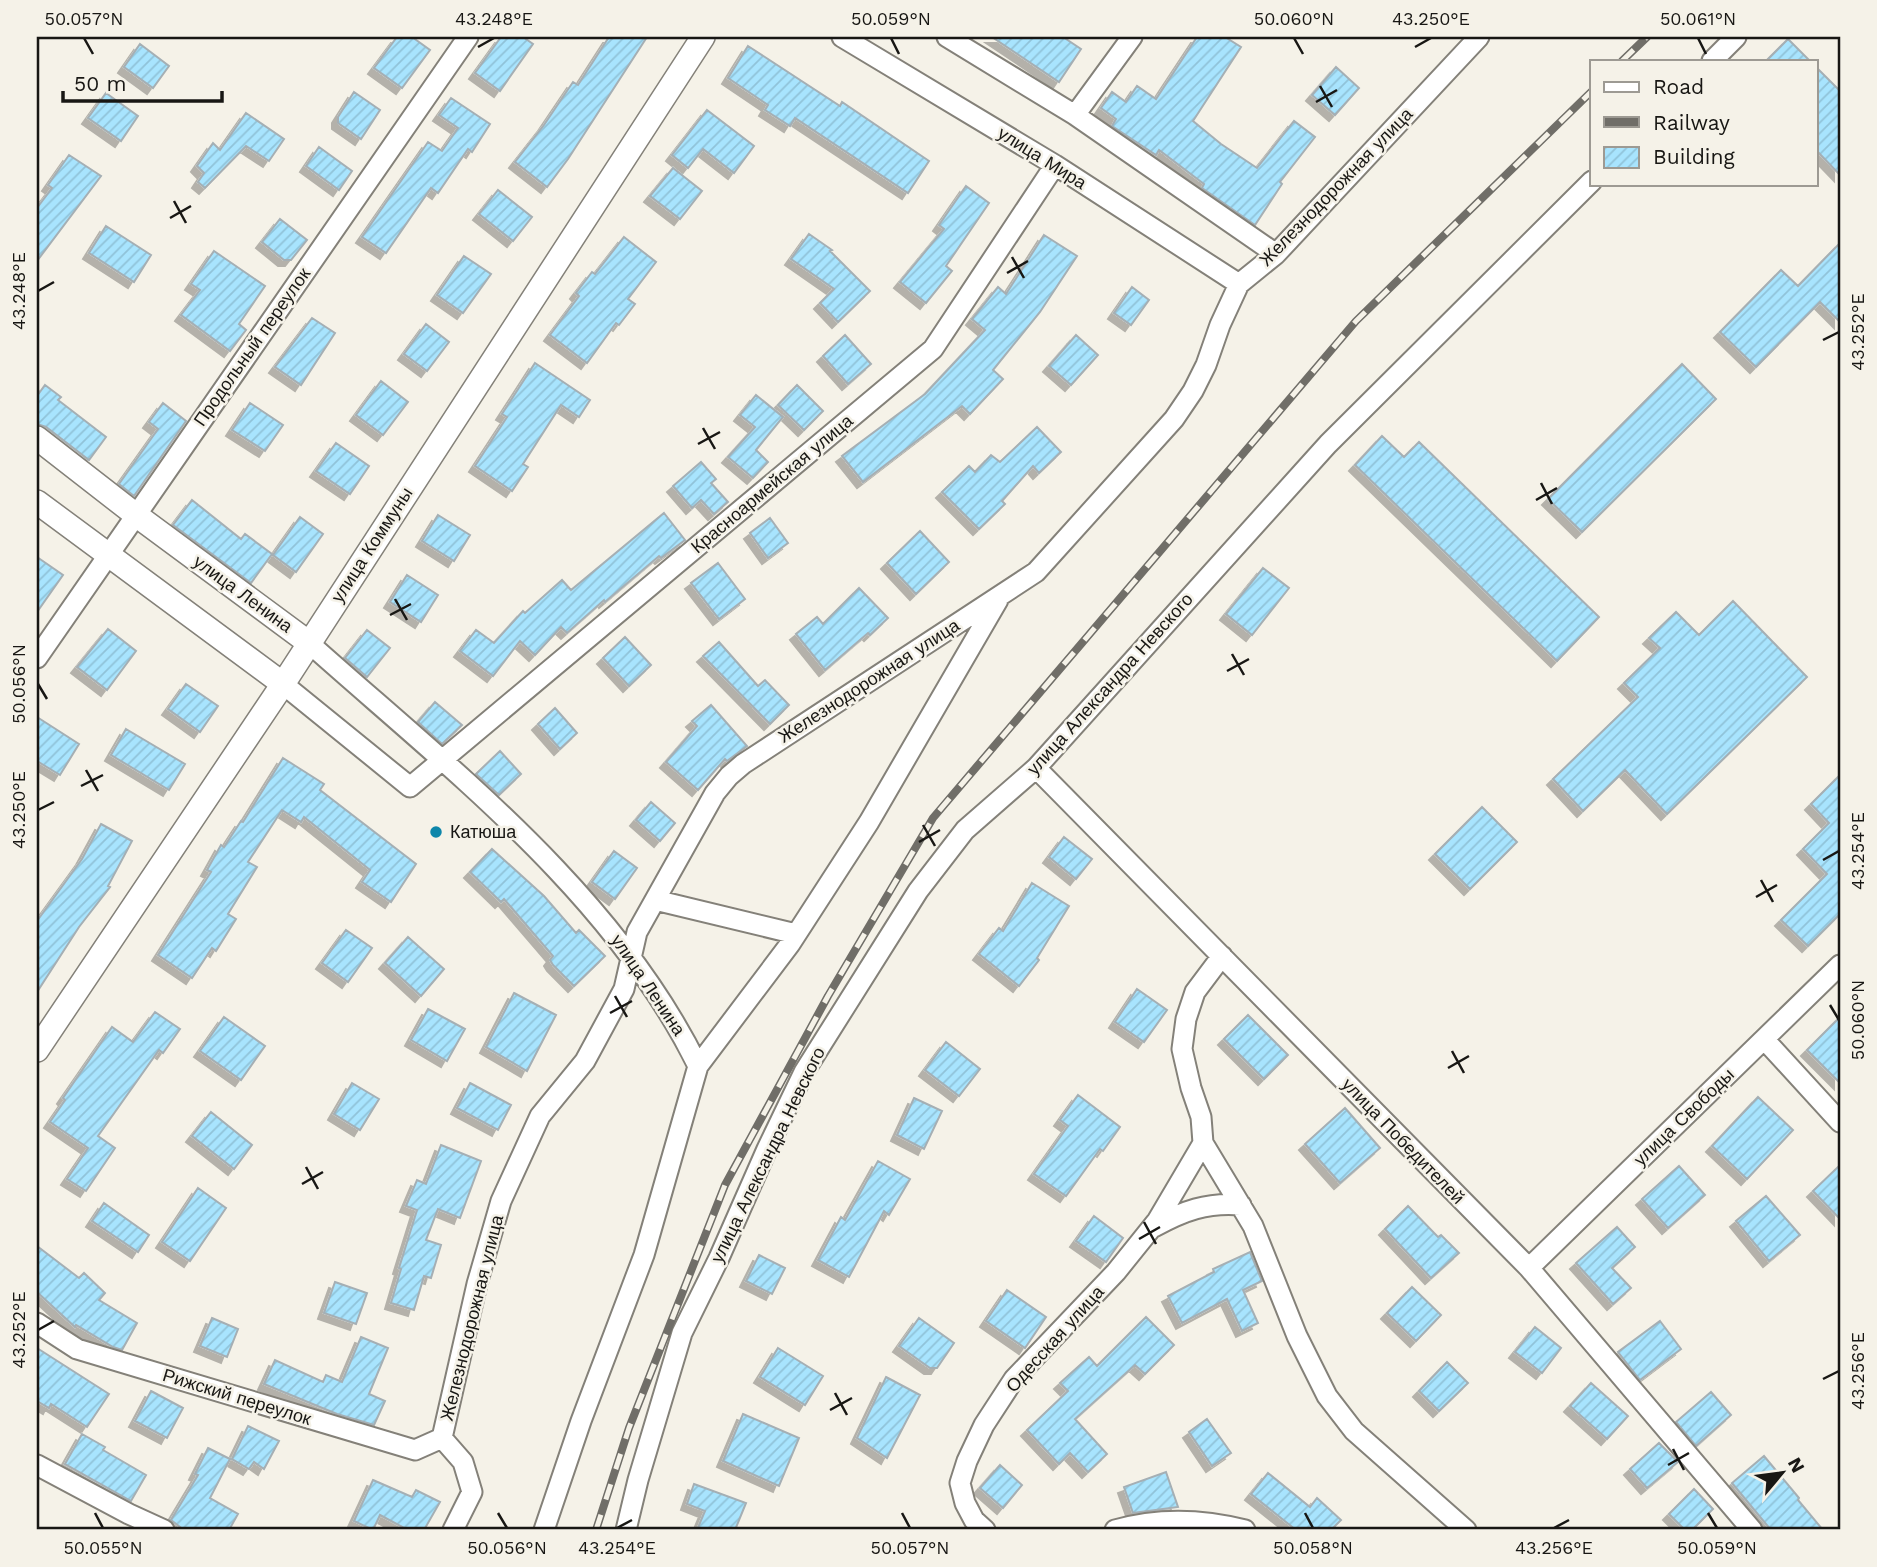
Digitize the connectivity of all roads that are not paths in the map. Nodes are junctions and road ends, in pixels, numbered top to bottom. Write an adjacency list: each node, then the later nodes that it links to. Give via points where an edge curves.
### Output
1 (468, 37): 16 (street, Продольный переулок)
2 (703, 37): 19 (street, улица Коммуны)
3 (842, 37): 10 (street, улица Мира)
4 (947, 37): 9 (street)
5 (1132, 37): 9 (street)
6 (1479, 37): 12 (street, Железнодорожная улица)
7 (1737, 37): 8 (street)
8 (1713, 60)
9 (1075, 115): 12 (street)
10 (1055, 165): 13 (street, улица Мира); 22 (street, Красноармейская улица, via 933,349)
11 (1590, 183): 23 (street, улица Александра Невского, via 1328,444)
12 (1276, 254): 13 (street, Железнодорожная улица)
13 (1239, 284): 18 (street, Железнодорожная улица, via 1206,365 1174,419 1036,572)
14 (37, 438): 16 (street, улица Ленина)
15 (37, 502): 17 (street)
16 (136, 515): 17 (street, Продольный переулок); 19 (street, улица Ленина)
17 (108, 555): 20 (street, Продольный переулок); 21 (street)
18 (1000, 596): 24 (street, Железнодорожная улица, via 729,776); 25 (street, via 869,822)
19 (309, 643): 21 (street, улица Коммуны); 22 (street, улица Ленина)
20 (37, 659)
21 (283, 684): 22 (street, via 410,788); 30 (street, улица Коммуны)
22 (442, 761): 27 (street, улица Ленина, via 598,913)
23 (1036, 768): 26 (street, улица Победителей); 43 (street, улица Александра Невского, via 965,830 949,850 804,1072 682,1332)
24 (656, 900): 25 (street); 27 (street, Железнодорожная улица, via 637,932)
25 (796, 934): 31 (street)
26 (1222, 956): 33 (street, via 1195,992 1182,1049 1201,1117); 36 (street, улица Победителей)
27 (631, 957): 31 (street, улица Ленина); 38 (street, Железнодорожная улица, via 624,989 585,1061 540,1116 501,1201)
28 (1840, 965): 29 (street, улица Свободы)
29 (1764, 1039): 32 (street); 36 (street, улица Свободы)
30 (37, 1050)
31 (698, 1066): 42 (street, via 644,1255)
32 (1840, 1122)
33 (1203, 1143): 34 (street); 35 (street, Одесская улица)
34 (1241, 1205): 35 (street, Одесская улица, via 1200,1206); 47 (street, via 1327,1396 1354,1432)
35 (1150, 1229): 44 (street, Одесская улица, via 1116,1272 1014,1379 984,1425 960,1483 974,1520)
36 (1529, 1268): 48 (street, улица Победителей)
37 (37, 1323): 38 (street, Рижский переулок, via 77,1349 415,1450)
38 (442, 1438): 41 (street, via 463,1462 472,1492)
39 (37, 1465): 40 (street)
40 (164, 1530)
41 (453, 1530)
42 (544, 1530)
43 (626, 1530)
44 (985, 1530)
45 (1115, 1530): 46 (street, via 1198,1521)
46 (1245, 1530)
47 (1466, 1530)
48 (1752, 1530)

